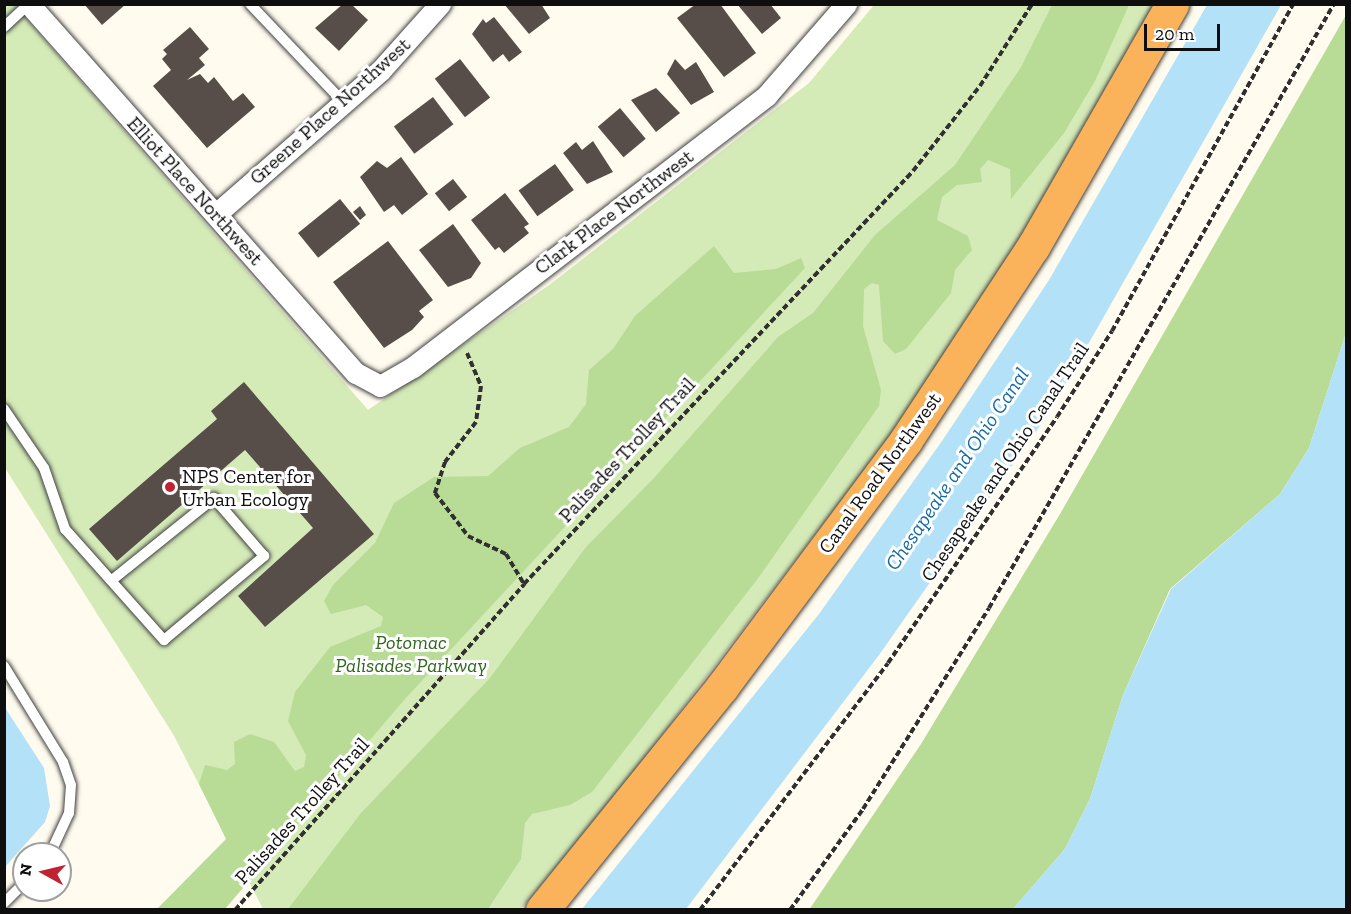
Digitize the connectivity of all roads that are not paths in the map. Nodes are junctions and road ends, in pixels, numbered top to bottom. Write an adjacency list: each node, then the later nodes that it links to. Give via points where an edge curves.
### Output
1 (29, 4): 6 (lane); 8 (street, Elliot Place Northwest)
2 (250, 4): 7 (lane)
3 (440, 4): 7 (street, Greene Place Northwest, via 399,52)
4 (846, 4): 9 (street, Clark Place Northwest, via 767,95 388,383 373,385)
5 (1172, 4): 14 (highway, Canal Road Northwest, via 1033,247 906,440 689,730)
6 (4, 27)
7 (343, 102): 8 (street, Greene Place Northwest)
8 (216, 214): 9 (street, Elliot Place Northwest)
9 (361, 378)
10 (4, 409): 11 (lane, via 44,468 64,529)
11 (112, 580): 11 (lane, via 164,640 264,556 214,498)
12 (4, 666): 13 (lane, via 63,762 71,785 69,813)
13 (56, 842)
14 (542, 909)

